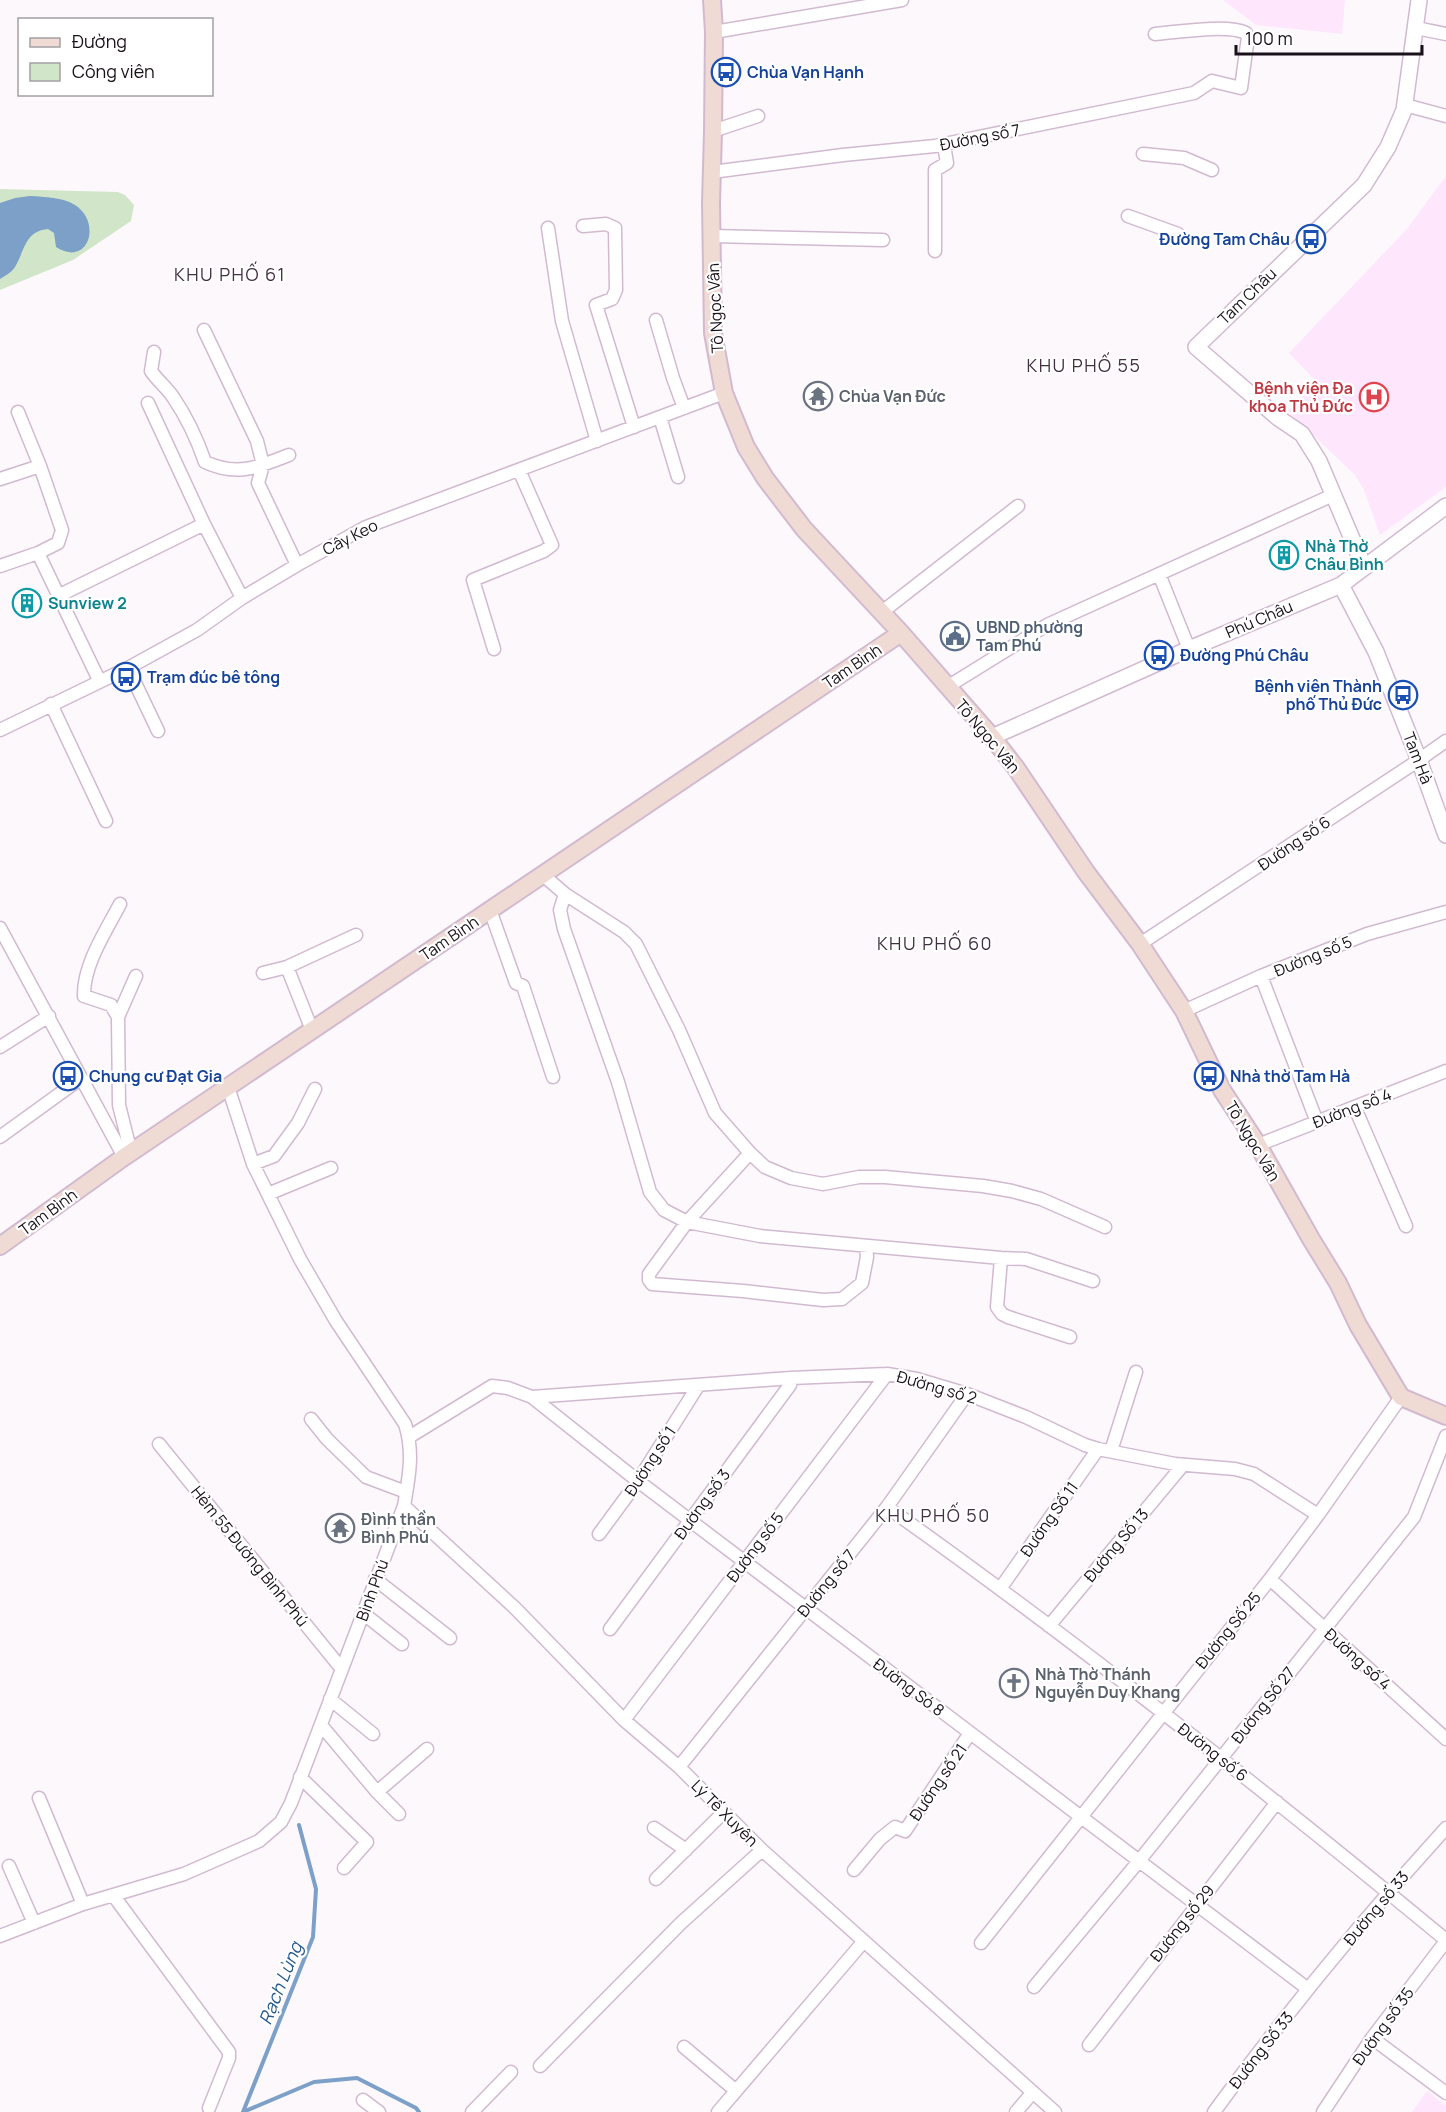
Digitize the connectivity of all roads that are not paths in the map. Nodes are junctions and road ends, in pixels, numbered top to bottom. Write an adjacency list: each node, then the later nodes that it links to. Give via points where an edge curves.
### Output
1 (712, 0): 5 (main road, Tô Ngọc Vân)
2 (902, 0): 5 (street)
3 (1419, 0): 4 (street, Tam Châu)
4 (1416, 27): 7 (street); 8 (street, Tam Châu)
5 (714, 32): 11 (main road, Tô Ngọc Vân)
6 (1155, 34): 12 (street, Đường số 7, via 1243,31 1248,37 1241,88 1212,81 1194,93)
7 (1446, 34)
8 (1405, 105): 10 (street); 39 (street, Tam Châu, via 1388,147 1364,184 1196,347 1302,434)
9 (758, 116): 11 (street)
10 (1446, 116)
11 (713, 131): 15 (main road, Tô Ngọc Vân)
12 (944, 145): 15 (street, Đường số 7); 22 (street, via 946,163 935,170)
13 (1143, 154): 14 (street, via 1184,158)
14 (1212, 170)
15 (712, 172): 20 (main road, Tô Ngọc Vân)
16 (1128, 216): 19 (street)
17 (583, 226): 31 (street, via 606,224 615,228 616,290 612,299 596,305)
18 (548, 228): 32 (street, via 562,321)
19 (1178, 234)
20 (712, 236): 21 (street); 26 (main road, Tô Ngọc Vân, via 713,333)
21 (883, 240)
22 (935, 251)
23 (656, 320): 28 (street)
24 (204, 330): 34 (street, via 257,441)
25 (154, 352): 34 (street, via 151,371 172,395 205,462 230,470)
26 (724, 393): 28 (street, Cây Keo); 51 (main road, Tô Ngọc Vân, via 746,447 765,478 804,528)
27 (148, 403): 42 (street)
28 (684, 408): 30 (street, Cây Keo)
29 (18, 412): 35 (street)
30 (660, 417): 31 (street, Cây Keo); 37 (street)
31 (634, 427): 32 (street, Cây Keo)
32 (597, 441): 36 (street, Cây Keo)
33 (289, 455): 34 (street)
34 (262, 465): 44 (street, via 258,483)
35 (40, 466): 38 (street); 43 (street, via 62,530 58,543)
36 (519, 470): 44 (street, Cây Keo, via 366,527); 53 (street, via 552,545 473,580)
37 (678, 477)
38 (0, 480)
39 (1333, 495): 46 (street, Tam Châu); 47 (street)
40 (1018, 506): 51 (street)
41 (1446, 506): 46 (street, Phú Châu)
42 (204, 524): 49 (street); 50 (street)
43 (38, 553): 45 (street); 49 (street)
44 (297, 565): 50 (street, Cây Keo)
45 (0, 566)
46 (1364, 567): 48 (street, Phú Châu)
47 (1159, 574): 54 (street); 57 (street, via 1047,625)
48 (1341, 585): 54 (street, Phú Châu); 63 (street, Tam Hà, via 1376,652)
49 (58, 596): 56 (street)
50 (243, 598): 55 (street, Cây Keo, via 197,630)
51 (882, 612): 52 (main road, Tô Ngọc Vân)
52 (901, 633): 57 (main road, Tô Ngọc Vân); 66 (main road, Tam Bình)
53 (494, 649)
54 (1189, 649): 61 (street, Phú Châu)
55 (128, 668): 56 (street, Cây Keo); 60 (street)
56 (99, 680): 58 (street, Cây Keo)
57 (948, 687): 61 (main road, Tô Ngọc Vân)
58 (51, 704): 59 (street, Cây Keo); 64 (street)
59 (0, 730)
60 (159, 732)
61 (992, 737): 73 (main road, Tô Ngọc Vân)
62 (1446, 741): 63 (street, Đường số 6)
63 (1419, 760): 65 (street, Tam Hà); 73 (street, Đường số 6)
64 (106, 820)
65 (1446, 835)
66 (543, 875): 67 (street); 69 (main road, Tam Bình)
67 (566, 894): 92 (street, via 636,944 716,1113); 97 (street, via 560,910 564,929 618,1082 650,1192 664,1210)
68 (120, 904): 80 (street, via 84,985 84,996 111,1005)
69 (490, 910): 81 (main road, Tam Bình); 84 (street, via 516,983 523,986)
70 (1446, 912): 77 (street, Đường số 5, via 1367,934)
71 (0, 928): 79 (street)
72 (356, 934): 74 (street)
73 (1140, 944): 78 (main road, Tô Ngọc Vân)
74 (287, 967): 75 (street); 81 (street)
75 (263, 973)
76 (136, 976): 80 (street)
77 (1261, 976): 78 (street, Đường số 5); 89 (street)
78 (1184, 1011): 91 (main road, Tô Ngọc Vân, via 1222,1090)
79 (49, 1016): 82 (street); 85 (street)
80 (118, 1017): 93 (street, via 119,1105)
81 (312, 1030): 86 (main road, Tam Bình)
82 (0, 1047)
83 (1446, 1071): 88 (street, Đường số 4)
84 (553, 1077)
85 (80, 1079): 90 (street); 93 (street)
86 (228, 1087): 93 (main road, Tam Bình); 94 (street, Bình Phú)
87 (315, 1089): 94 (street, via 298,1123 274,1156)
88 (1355, 1108): 89 (street, Đường số 4); 98 (street)
89 (1317, 1122): 91 (street, Đường số 4)
90 (0, 1137)
91 (1258, 1145): 110 (main road, Tô Ngọc Vân)
92 (750, 1153): 97 (street); 99 (street, via 765,1167 791,1178 823,1184 885,1177 1012,1191 1041,1198)
93 (127, 1155): 100 (main road, Tam Bình)
94 (253, 1164): 96 (street, Bình Phú)
95 (332, 1168): 96 (street)
96 (268, 1194): 115 (street, Bình Phú, via 336,1321 405,1424)
97 (687, 1222): 101 (street, via 760,1236); 101 (street, via 649,1275 652,1284 842,1299 862,1283)
98 (1406, 1226)
99 (1105, 1227)
100 (0, 1246)
101 (866, 1246): 102 (street)
102 (1001, 1258): 103 (street, via 1026,1259); 104 (street, via 999,1311)
103 (1093, 1281)
104 (1070, 1337)
105 (1136, 1372): 118 (street)
106 (887, 1374): 107 (street, Đường số 2); 109 (street, Đường số 2); 127 (street, Đường số 5)
107 (791, 1378): 108 (street, Đường số 2); 125 (street, Đường số 3, via 790,1385)
108 (698, 1386): 111 (street, Đường số 2); 120 (street, Đường số 1)
109 (967, 1394): 117 (street, Đường số 2); 123 (street, Đường số 7)
110 (1401, 1396): 112 (main road); 124 (street, Đường Số 25)
111 (532, 1397): 115 (street, Đường Só 8, via 492,1386); 120 (street, Đường Só 8)
112 (1446, 1416)
113 (311, 1419): 121 (street, via 366,1477)
114 (1446, 1436): 134 (street, Đường Số 27, via 1414,1517)
115 (409, 1437): 121 (street, Bình Phú, via 411,1462)
116 (159, 1444): 138 (street, Hẻm 55 Đường Bình Phú)
117 (1098, 1449): 118 (street, Đường số 2); 130 (street, Đường Số 11)
118 (1111, 1451): 119 (street, Đường số 2)
119 (1183, 1465): 124 (street, Đường số 2, via 1254,1474); 133 (street, Đường Số 13)
120 (638, 1481): 125 (street, Đường Só 8); 126 (street, Đường số 1)
121 (406, 1492): 122 (street, Bình Phú)
122 (404, 1506): 129 (street, Bình Phú); 141 (street, Lý Tế Xuyên, via 515,1608)
123 (887, 1507): 130 (street, Đường số 6); 131 (street, Đường số 7)
124 (1318, 1515): 128 (street, Đường Số 25)
125 (690, 1521): 127 (street, Đường Só 8); 135 (street, Đường số 3)
126 (599, 1534)
127 (744, 1561): 131 (street, Đường Só 8); 141 (street, Đường số 5)
128 (1270, 1579): 134 (street, Đường số 4); 140 (street, Đường Số 25)
129 (375, 1580): 132 (street, Bình Phú); 136 (street)
130 (1000, 1589): 133 (street, Đường số 6)
131 (805, 1608): 143 (street, Đường Só 8); 148 (street, Đường số 7)
132 (364, 1614): 137 (street); 138 (street, Bình Phú)
133 (1049, 1626): 140 (street, Đường số 6)
134 (1324, 1628): 145 (street, Đường số 4); 147 (street, Đường Số 27)
135 (610, 1629)
136 (450, 1638)
137 (402, 1644)
138 (340, 1668): 139 (street, Bình Phú)
139 (330, 1698): 142 (street, Bình Phú); 144 (street)
140 (1163, 1712): 147 (street, Đường số 6); 155 (street, Đường Số 25)
141 (624, 1720): 148 (street, Lý Tế Xuyên)
142 (321, 1725): 149 (street, Bình Phú); 150 (street)
143 (970, 1733): 155 (street, Đường Só 8); 163 (street, Đường số 21, via 905,1831 895,1827)
144 (373, 1734)
145 (1446, 1738)
146 (427, 1749): 150 (street)
147 (1221, 1758): 152 (street, Đường số 6); 160 (street, Đường Số 27)
148 (679, 1767): 153 (street, Lý Tế Xuyên)
149 (300, 1777): 162 (street, via 367,1842); 166 (street, Bình Phú, via 281,1822 259,1842 184,1874)
150 (377, 1792): 154 (street)
151 (39, 1798): 167 (street)
152 (1277, 1802): 165 (street, Đường số 6); 168 (street, Đường số 29)
153 (724, 1812): 158 (street); 159 (street, Lý Tế Xuyên)
154 (399, 1814)
155 (1081, 1817): 160 (street, Đường Só 8); 173 (street, Đường Số 25)
156 (654, 1828): 158 (street)
157 (1446, 1828): 165 (street, Đường số 33)
158 (686, 1850): 164 (street)
159 (762, 1850): 171 (street, Lý Tế Xuyên); 179 (street, via 681,1923)
160 (1140, 1861): 168 (street, Đường Só 8); 174 (street, Đường Số 27)
161 (9, 1866): 169 (street)
162 (344, 1868)
163 (854, 1870)
164 (656, 1879)
165 (1388, 1892): 172 (street, Đường số 6); 175 (street, Đường số 33)
166 (113, 1895): 167 (street, Bình Phú); 185 (street, via 229,2052)
167 (83, 1904): 169 (street, Bình Phú)
168 (1196, 1904): 175 (street, Đường Só 8); 177 (street, Đường số 29)
169 (34, 1923): 170 (street, Bình Phú)
170 (0, 1936)
171 (864, 1941): 181 (street); 182 (street, Lý Tế Xuyên)
172 (1446, 1941): 176 (street, Đường số 35)
173 (981, 1943)
174 (1034, 1987)
175 (1308, 1989): 191 (street, Đường Số 33)
176 (1372, 2038): 183 (street); 192 (street, Đường số 35)
177 (1089, 2045)
178 (684, 2047): 181 (street)
179 (540, 2066)
180 (511, 2073): 187 (street)
181 (735, 2090): 188 (street)
182 (1033, 2092): 189 (street); 190 (street, Lý Tế Xuyên)
183 (1446, 2093)
184 (363, 2100): 186 (street)
185 (209, 2108)
186 (379, 2112)
187 (472, 2112)
188 (717, 2112)
189 (1016, 2112)
190 (1055, 2112)
191 (1214, 2112)
192 (1323, 2112)

